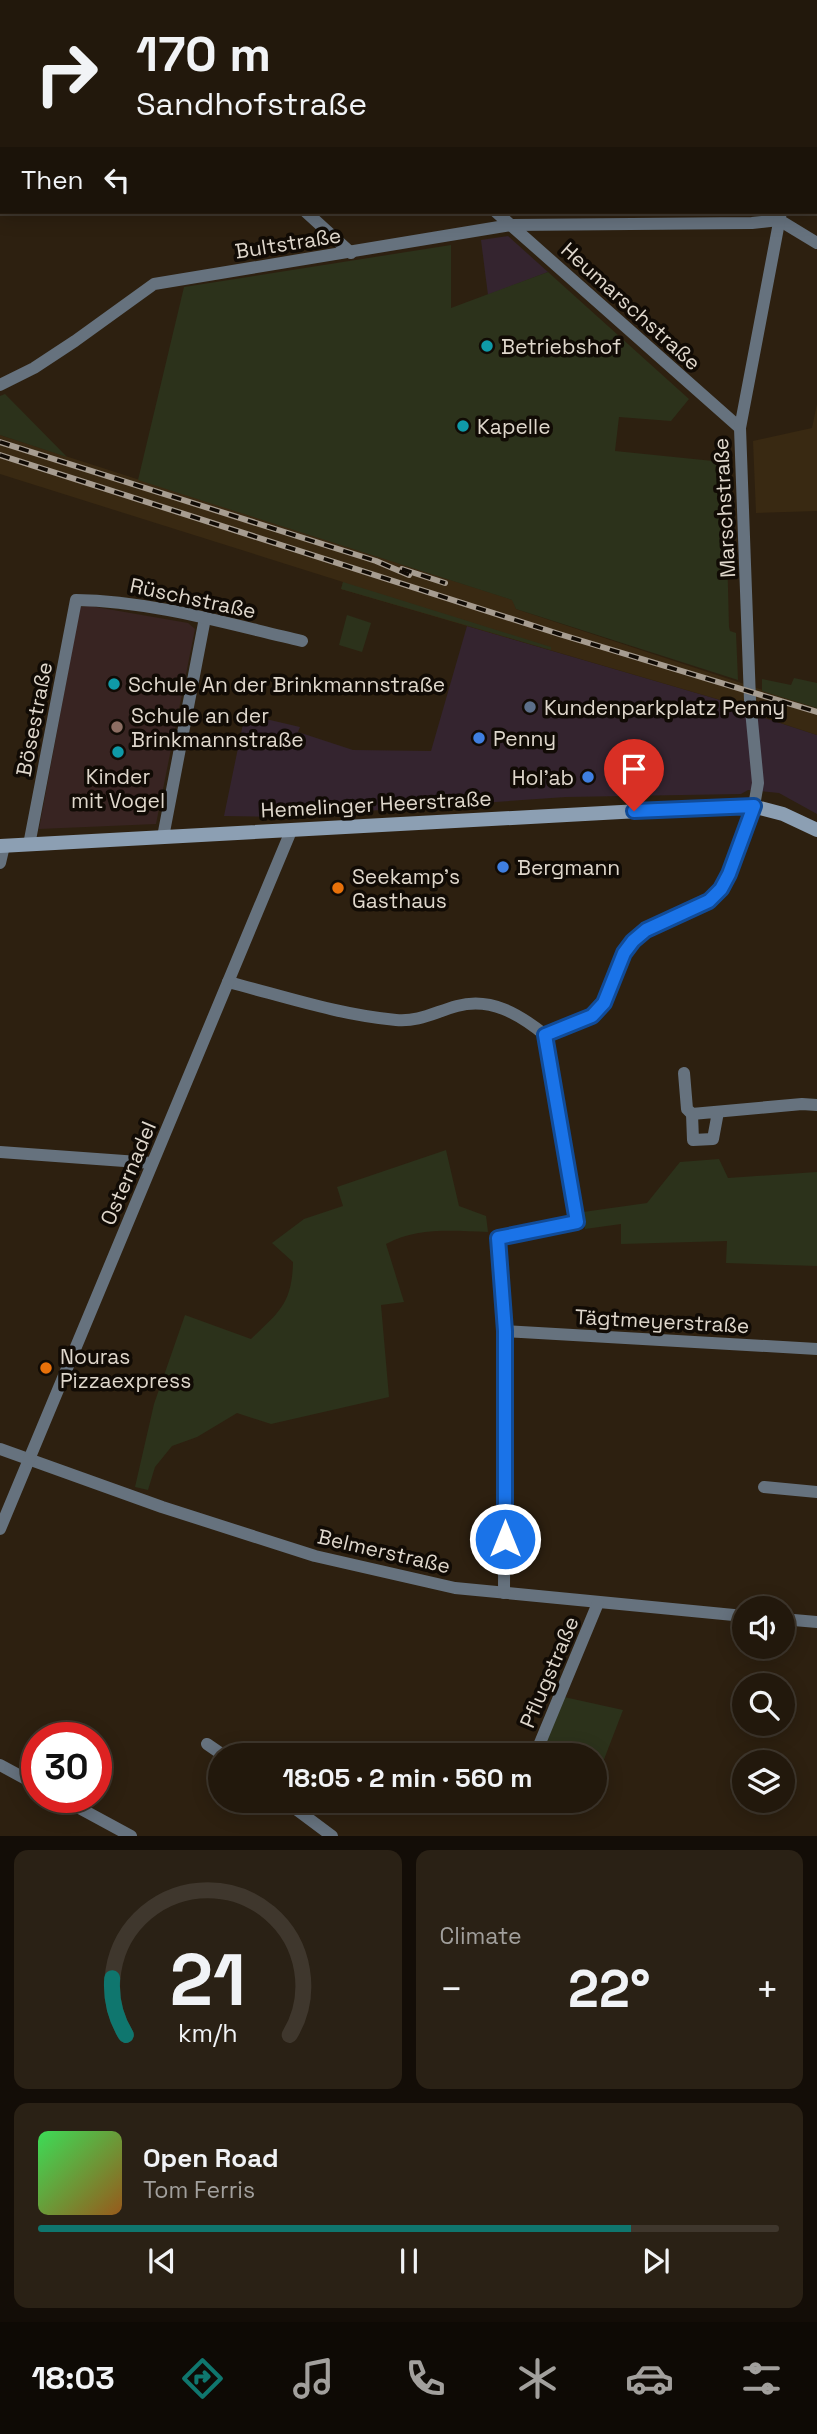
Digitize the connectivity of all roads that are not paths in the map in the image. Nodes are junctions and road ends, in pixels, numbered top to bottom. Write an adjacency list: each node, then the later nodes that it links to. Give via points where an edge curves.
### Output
1 (308, 214): 7 (street)
2 (498, 214): 5 (street, Heumarschstraße)
3 (512, 214): 5 (street)
4 (778, 215): 5 (street, Bultstraße, via 752,223); 6 (street); 9 (street, Marschstraße)
5 (511, 225): 7 (street, Bultstraße); 9 (street, Heumarschstraße)
6 (817, 243)
7 (351, 253): 8 (street, Bultstraße, via 154,284 34,368)
8 (0, 385)
9 (740, 428): 13 (street, Marschstraße, via 750,700 758,783)
10 (76, 600): 11 (street, Rüschstraße, via 112,601); 17 (street, Bösestraße)
11 (205, 618): 12 (street, Rüschstraße); 16 (street)
12 (302, 641)
13 (754, 806): 14 (main road, Hemelinger Heerstraße); 15 (main road, Hemelinger Heerstraße); 21 (street, Marschstraße, via 721,889 709,901 646,930 624,953 604,1003 592,1016)
14 (817, 830)
15 (291, 831): 16 (main road, Hemelinger Heerstraße); 20 (street, Osternadel)
16 (163, 836): 17 (main road, Hemelinger Heerstraße)
17 (29, 845): 18 (main road, Hemelinger Heerstraße)
18 (2, 846): 19 (street)
19 (0, 863)
20 (228, 982): 21 (street, via 398,1020 429,1017 478,1002 516,1014); 27 (street, Osternadel)
21 (545, 1035): 28 (street, via 577,1222 498,1238)
22 (684, 1073): 25 (street, via 687,1109)
23 (817, 1105): 24 (street)
24 (718, 1112): 25 (street); 25 (street, via 713,1139 693,1140)
25 (692, 1114)
26 (0, 1152): 27 (street)
27 (152, 1163): 31 (street, Osternadel)
28 (505, 1331): 29 (street, Tägtmeyerstraße); 35 (street)
29 (817, 1349)
30 (0, 1449): 31 (street, Belmerstraße)
31 (29, 1460): 34 (street, Osternadel); 35 (street, Belmerstraße, via 315,1556 455,1588)
32 (764, 1487): 33 (street)
33 (817, 1492)
34 (0, 1529)
35 (504, 1593): 36 (street, Belmerstraße)
36 (598, 1603): 37 (street, Belmerstraße); 40 (street, Pflugstraße)
37 (732, 1615)
38 (795, 1620): 39 (street)
39 (817, 1622)
40 (540, 1743)
41 (0, 1765): 42 (street)
42 (21, 1776)
43 (89, 1813): 45 (street)
44 (301, 1813): 46 (street)
45 (131, 1836)
46 (332, 1836)

